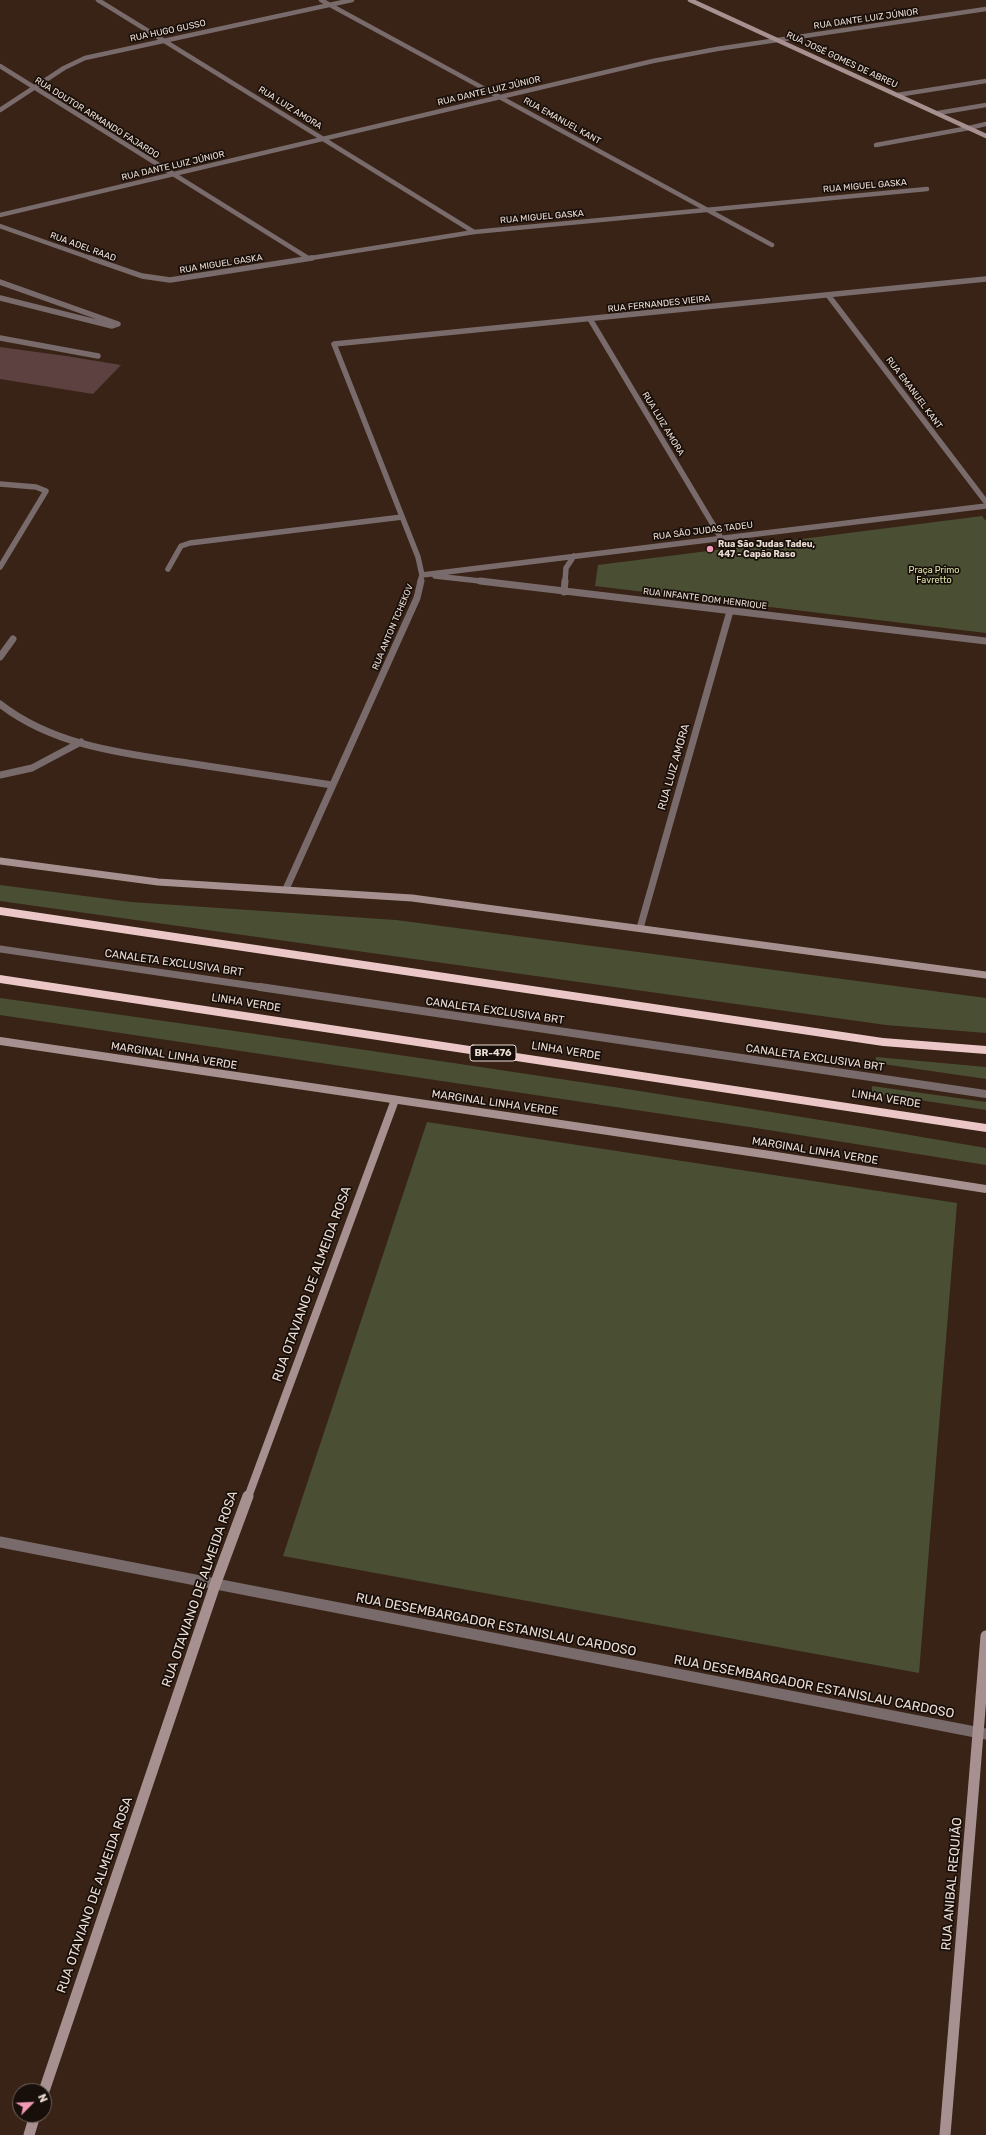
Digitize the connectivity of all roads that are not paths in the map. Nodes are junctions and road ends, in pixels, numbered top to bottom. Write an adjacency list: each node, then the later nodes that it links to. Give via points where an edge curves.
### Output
1 (98, 0): 7 (street, RUA LUIZ AMORA)
2 (321, 0): 5 (street, RUA EMANUEL KANT)
3 (352, 0): 5 (street, RUA HUGO GUSSO)
4 (690, 0): 8 (main road, RUA JOSÉ GOMES DE ABREU)
5 (330, 5): 7 (street, RUA HUGO GUSSO); 13 (street, RUA EMANUEL KANT)
6 (986, 9): 8 (street, RUA DANTE LUIZ JÚNIOR)
7 (163, 40): 11 (street, RUA HUGO GUSSO, via 85,58); 22 (street, RUA LUIZ AMORA)
8 (778, 40): 12 (main road, RUA JOSÉ GOMES DE ABREU); 13 (street, RUA DANTE LUIZ JÚNIOR, via 660,60)
9 (0, 66): 11 (street, RUA DOUTOR ARMANDO FAJARDO)
10 (986, 80): 12 (street)
11 (33, 88): 16 (street, RUA HUGO GUSSO); 24 (street, RUA DOUTOR ARMANDO FAJARDO)
12 (897, 95): 18 (main road, RUA JOSÉ GOMES DE ABREU)
13 (500, 97): 22 (street, RUA DANTE LUIZ JÚNIOR); 26 (street, RUA EMANUEL KANT)
14 (986, 105): 15 (street)
15 (975, 107): 17 (street); 18 (street)
16 (0, 110)
17 (986, 110)
18 (938, 113): 20 (main road, RUA JOSÉ GOMES DE ABREU)
19 (986, 124): 20 (street)
20 (969, 128): 21 (main road, RUA JOSÉ GOMES DE ABREU); 23 (street)
21 (986, 136)
22 (323, 139): 24 (street, RUA DANTE LUIZ JÚNIOR); 29 (street, RUA LUIZ AMORA)
23 (876, 145)
24 (173, 174): 27 (street, RUA DANTE LUIZ JÚNIOR); 31 (street, RUA DOUTOR ARMANDO FAJARDO)
25 (927, 188): 26 (street, RUA MIGUEL GASKA)
26 (707, 210): 29 (street, RUA MIGUEL GASKA); 30 (street, RUA EMANUEL KANT)
27 (0, 215)
28 (0, 226): 32 (street, RUA ADEL RAAD, via 142,276)
29 (474, 232): 31 (street, RUA MIGUEL GASKA)
30 (772, 245)
31 (308, 258): 32 (street, RUA MIGUEL GASKA)
32 (162, 280)
33 (986, 280): 35 (street, RUA FERNANDES VIEIRA)
34 (0, 282): 36 (street, via 118,324 112,326)
35 (828, 295): 37 (street, RUA FERNANDES VIEIRA); 42 (street, RUA EMANUEL KANT)
36 (0, 298)
37 (590, 319): 39 (street, RUA FERNANDES VIEIRA); 45 (street, RUA LUIZ AMORA)
38 (0, 338): 40 (street)
39 (334, 344): 44 (street, RUA ANTON TCHEKOV)
40 (98, 356)
41 (0, 484): 47 (street, via 36,487 46,491)
42 (986, 502)
43 (986, 506): 45 (street, RUA SÃO JUDAS TADEU)
44 (402, 517): 48 (street, via 190,543 182,546); 49 (street, RUA ANTON TCHEKOV, via 418,557)
45 (720, 538): 46 (street, RUA SÃO JUDAS TADEU)
46 (574, 556): 49 (street, RUA SÃO JUDAS TADEU); 50 (street, via 566,568)
47 (0, 567)
48 (168, 569)
49 (422, 575): 50 (street, RUA INFANTE DOM HENRIQUE); 58 (street, RUA ANTON TCHEKOV, via 417,598)
50 (564, 592): 51 (street, RUA INFANTE DOM HENRIQUE)
51 (730, 611): 53 (street, RUA INFANTE DOM HENRIQUE); 62 (street, RUA LUIZ AMORA)
52 (14, 639): 54 (street)
53 (986, 641)
54 (0, 657)
55 (0, 704): 56 (street, via 22,720)
56 (81, 742): 57 (street, via 34,767); 58 (street, via 144,758)
57 (0, 775)
58 (332, 785): 60 (street, RUA ANTON TCHEKOV)
59 (0, 861): 60 (main road, via 158,882)
60 (286, 890): 62 (main road, via 412,898)
61 (0, 911): 67 (highway, via 882,1042)
62 (640, 928): 64 (main road)
63 (0, 949): 68 (street, CANALETA EXCLUSIVA BRT)
64 (986, 975)
65 (0, 979): 70 (highway, LINHA VERDE / BR-476)
66 (0, 1041): 69 (main road, MARGINAL LINHA VERDE)
67 (986, 1050)
68 (986, 1094)
69 (395, 1100): 71 (main road, MARGINAL LINHA VERDE, via 763,1153); 73 (main road, RUA OTAVIANO DE ALMEIDA ROSA)
70 (986, 1128)
71 (986, 1189)
72 (0, 1542): 73 (street, RUA DESEMBARGADOR ESTANISLAU CARDOSO)
73 (215, 1585): 75 (street, RUA DESEMBARGADOR ESTANISLAU CARDOSO); 76 (main road, RUA OTAVIANO DE ALMEIDA ROSA)
74 (986, 1636): 75 (main road, RUA ANIBAL REQUIÃO)
75 (982, 1733): 79 (main road, RUA ANIBAL REQUIÃO)
76 (47, 2083)
77 (33, 2123): 78 (main road)
78 (29, 2135)
79 (945, 2135)

